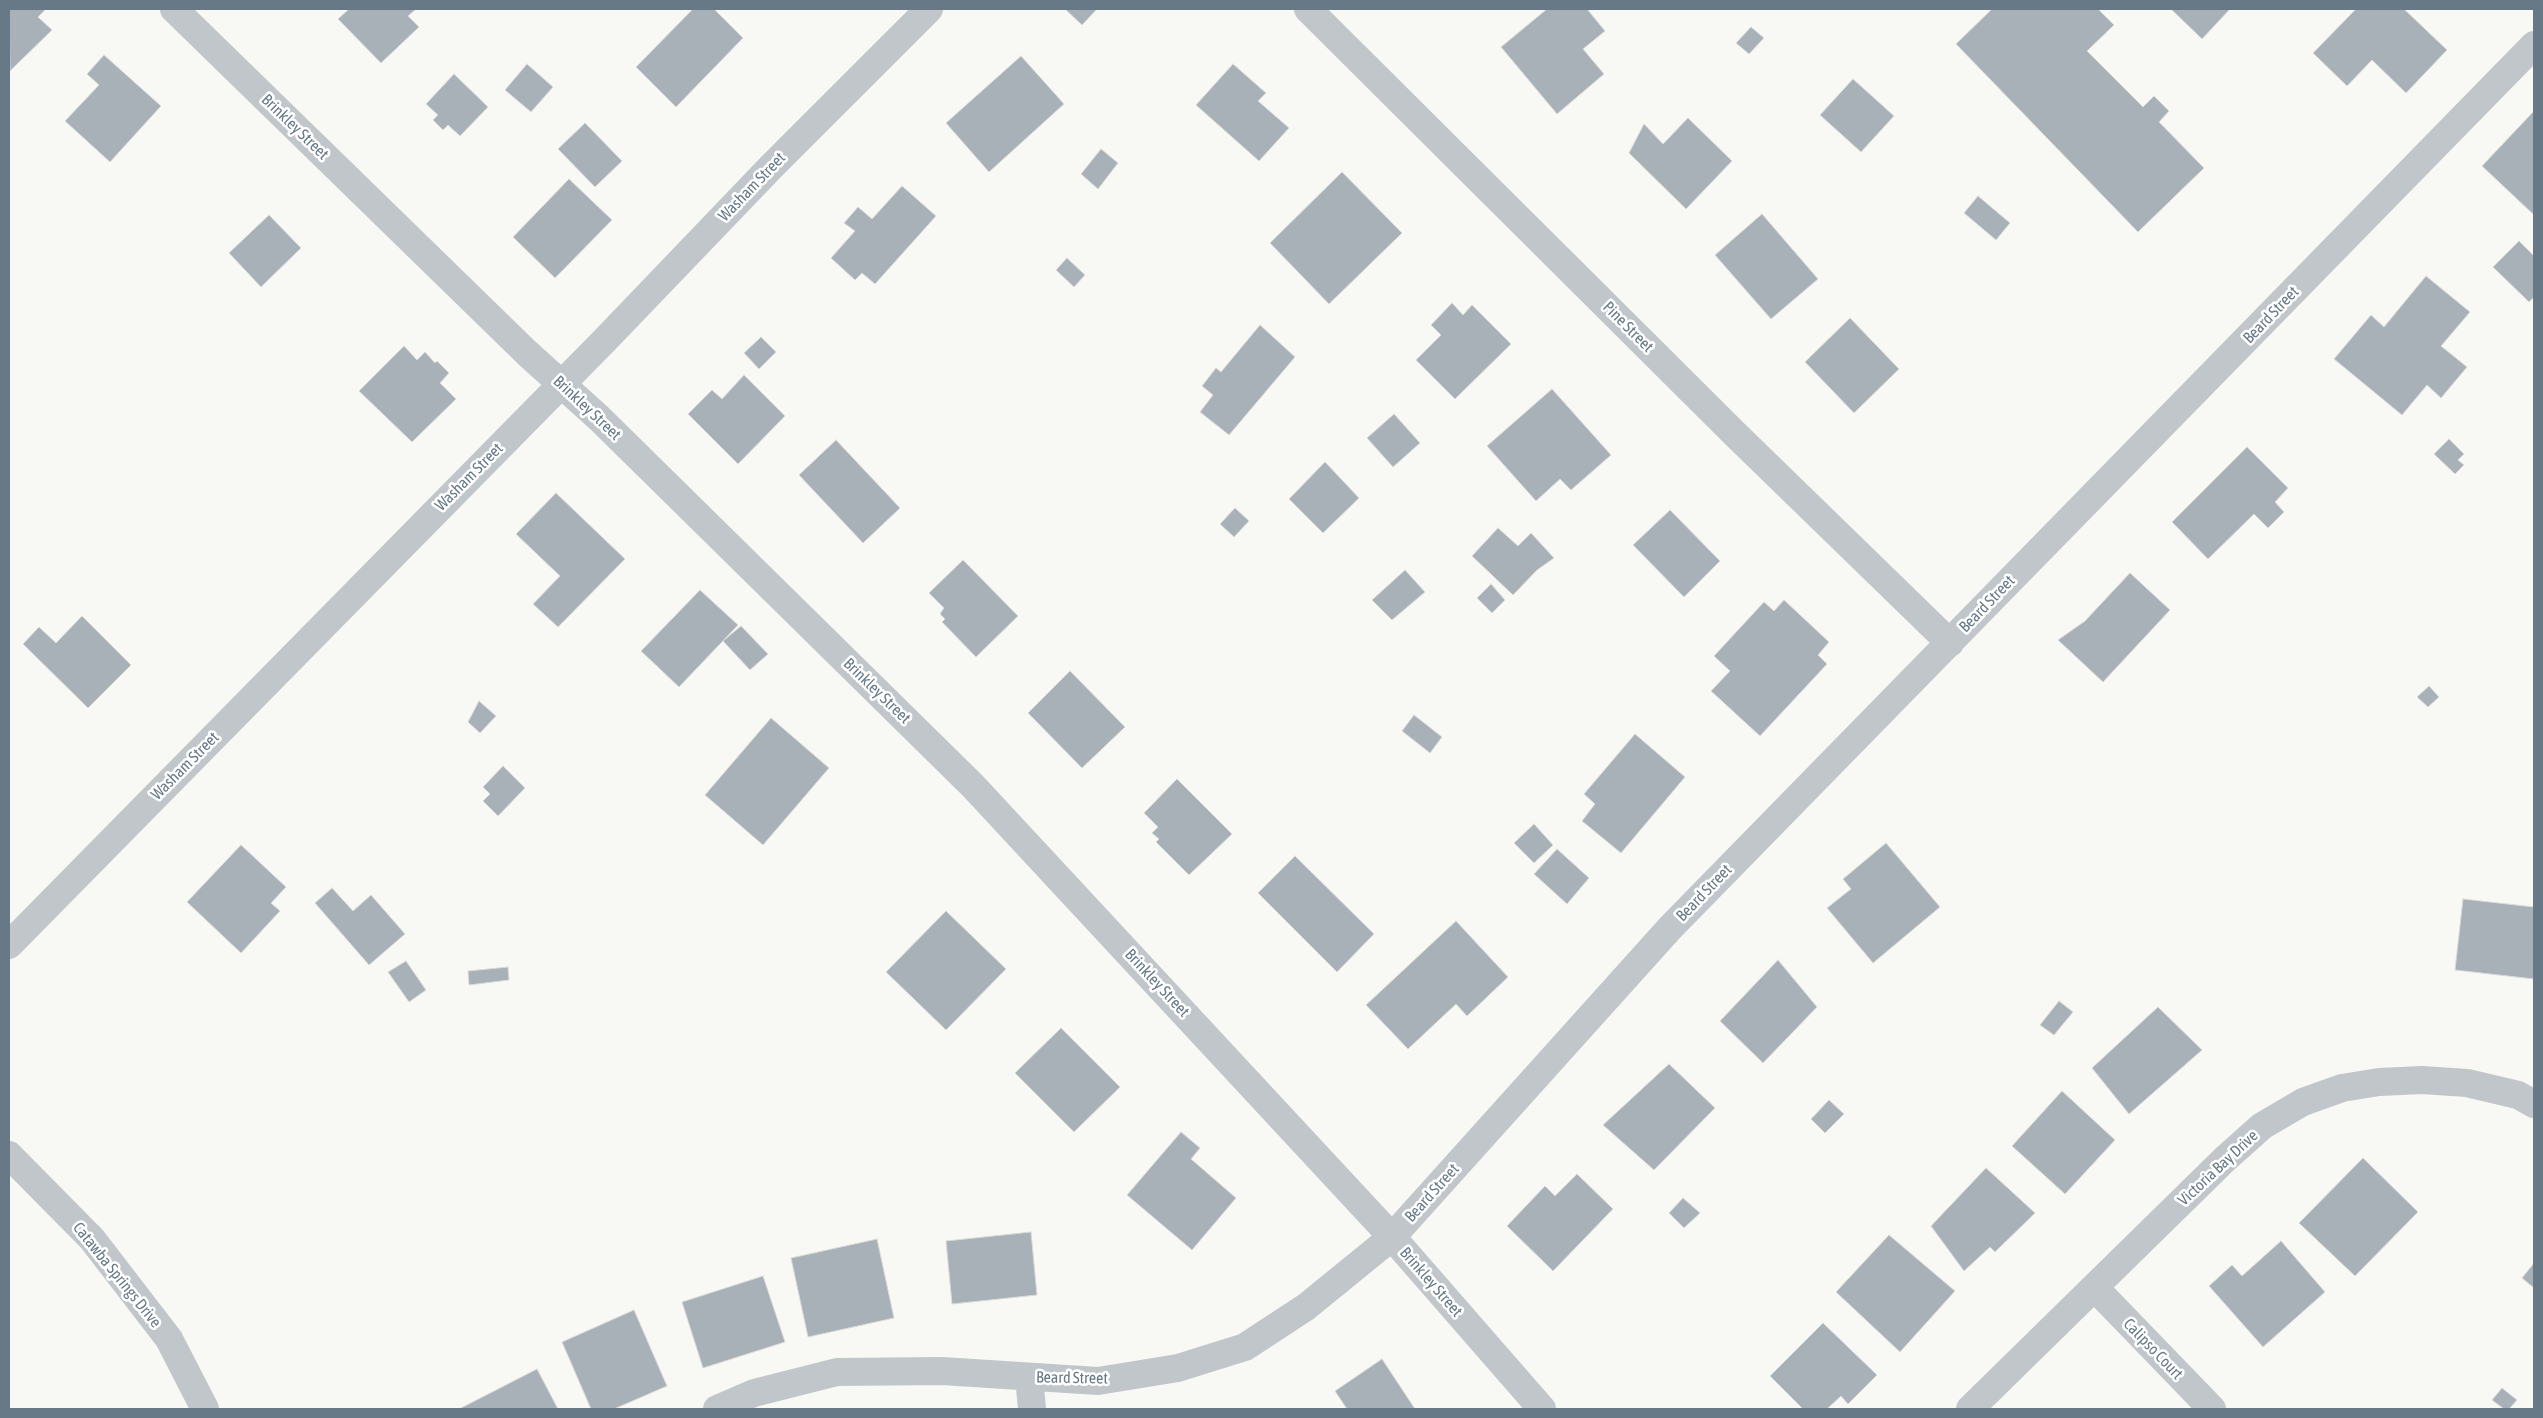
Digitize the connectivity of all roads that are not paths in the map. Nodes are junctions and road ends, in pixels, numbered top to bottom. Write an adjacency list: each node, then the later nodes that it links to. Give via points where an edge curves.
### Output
1 (174, 9): 5 (street, Brinkley Street)
2 (929, 9): 5 (street, Washam Street)
3 (1308, 9): 6 (street, Pine Street, via 1721,420)
4 (2534, 45): 6 (street, Beard Street)
5 (561, 384): 7 (street, Washam Street); 10 (street, Brinkley Street, via 974,786)
6 (1950, 642): 10 (street, Beard Street, via 1670,928)
7 (9, 945)
8 (2534, 1104): 11 (street, Victoria Bay Drive, via 2518,1095 2467,1082 2422,1080 2342,1088 2303,1102 2262,1126 2225,1159)
9 (9, 1155): 13 (street, Catawba Springs Drive, via 98,1246 169,1339)
10 (1392, 1237): 12 (street, Beard Street, via 1306,1307 1245,1347 1178,1368 1098,1382); 16 (street, Brinkley Street)
11 (2095, 1288): 17 (street, Victoria Bay Drive); 18 (street, Calipso Court)
12 (1029, 1377): 14 (street, Beard Street, via 942,1371 836,1372 754,1393); 15 (street)
13 (205, 1409)
14 (717, 1409)
15 (1032, 1409)
16 (1542, 1409)
17 (1970, 1409)
18 (2212, 1409)

